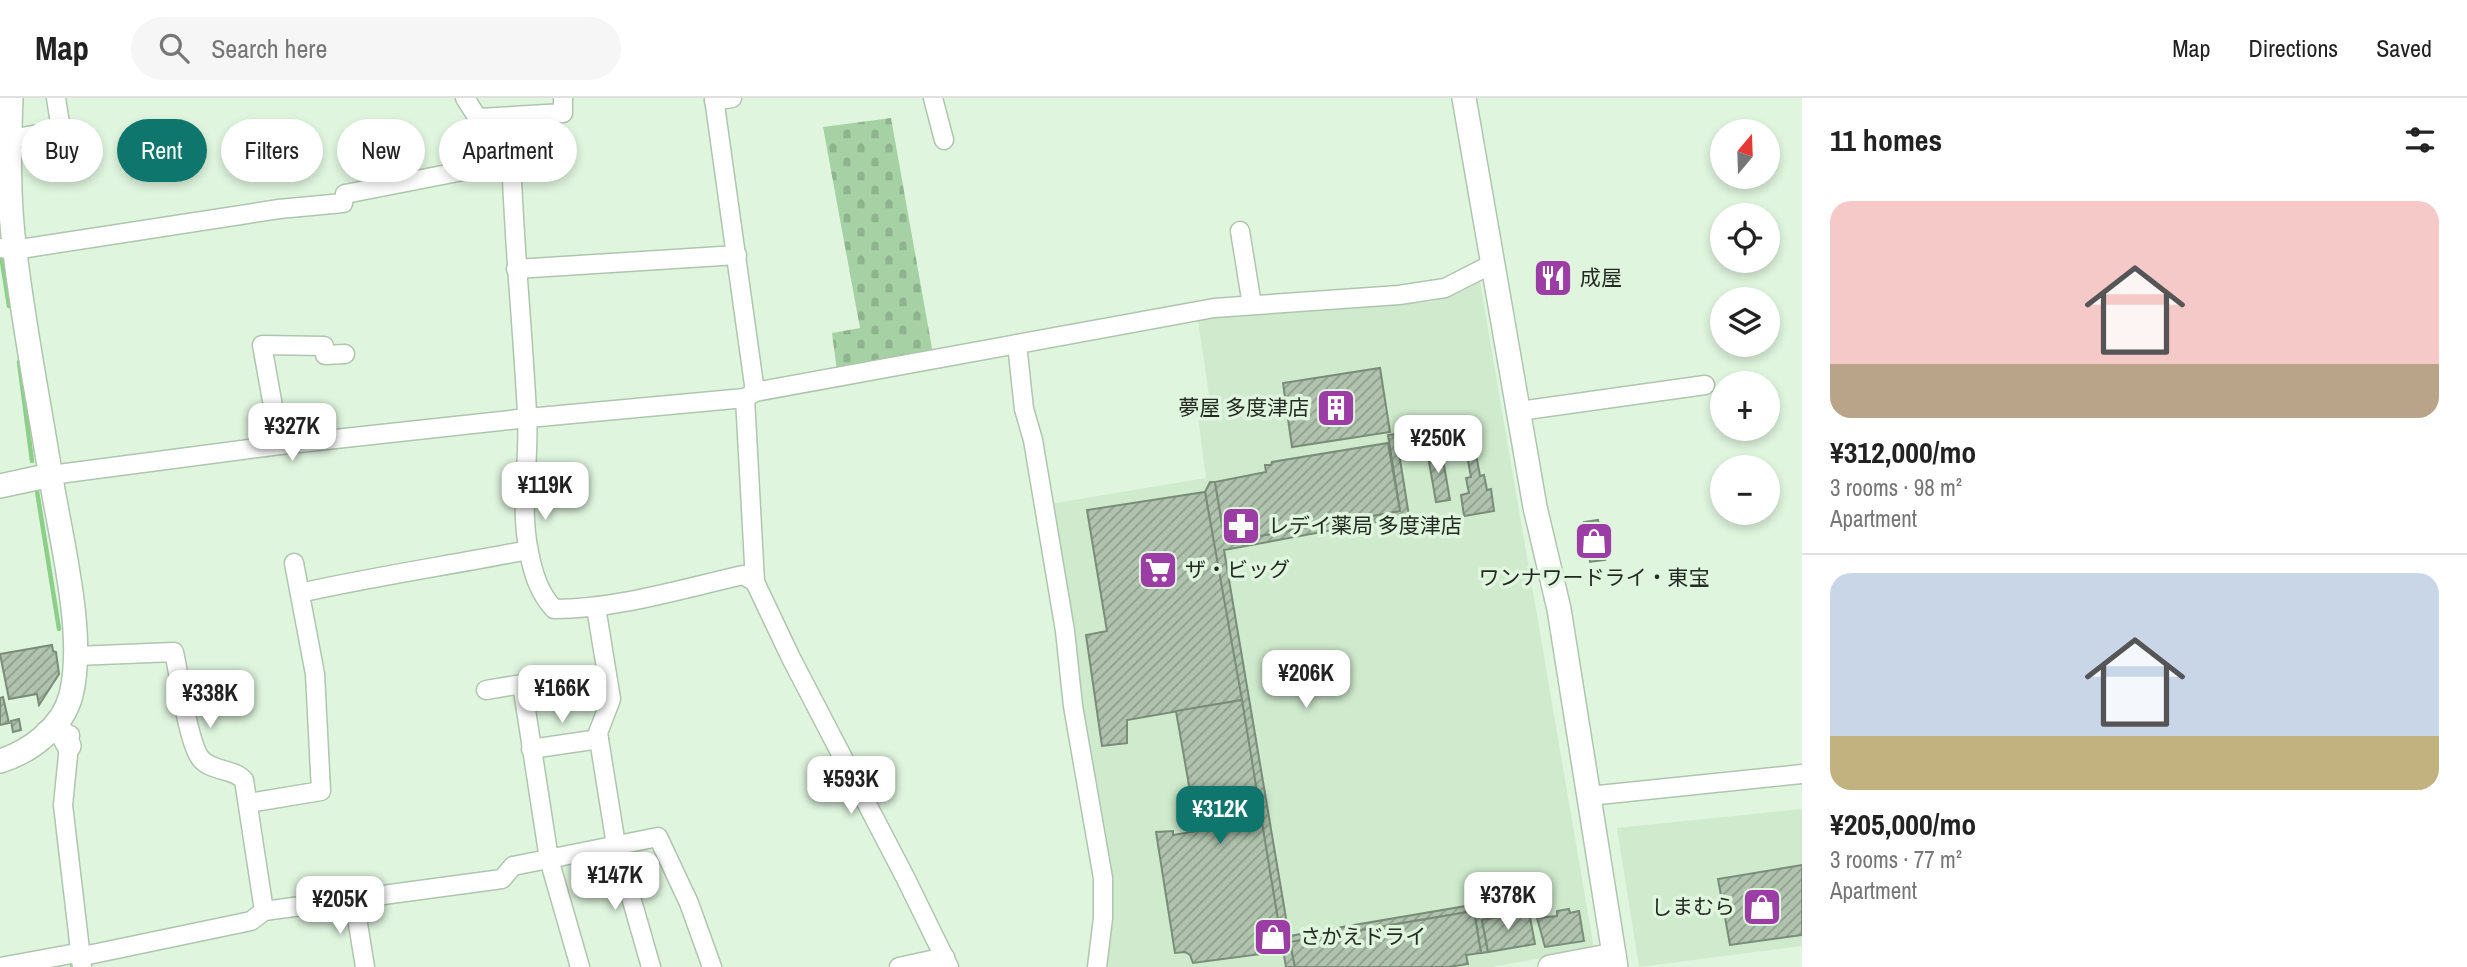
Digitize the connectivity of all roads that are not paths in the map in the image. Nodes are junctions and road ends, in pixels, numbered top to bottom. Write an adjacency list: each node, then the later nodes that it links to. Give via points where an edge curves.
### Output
1 (11, 98): 10 (street)
2 (465, 98): 9 (street)
3 (563, 98): 8 (street, via 563,113)
4 (933, 98): 11 (street)
5 (1464, 98): 18 (street)
6 (720, 99): 17 (street)
7 (61, 101): 10 (street, via 61,130)
8 (510, 117): 9 (street)
9 (479, 118)
10 (10, 139): 12 (street)
11 (944, 141)
12 (5, 167): 16 (street)
13 (439, 176): 16 (street, via 345,194 343,203)
14 (512, 182): 19 (street)
15 (1240, 231): 20 (street)
16 (7, 249): 28 (street)
17 (737, 255): 19 (street); 24 (street)
18 (1494, 263): 20 (street, via 1445,288); 25 (street)
19 (516, 269): 26 (street)
20 (1252, 305): 21 (street)
21 (1017, 344): 24 (street); 59 (street, via 1103,878)
22 (345, 354): 27 (street, via 325,355 324,346 262,345)
23 (1705, 385): 25 (street)
24 (750, 395): 26 (street); 32 (street)
25 (1519, 411): 44 (street, via 1559,609)
26 (528, 418): 27 (street); 30 (street, via 524,482)
27 (279, 445): 28 (street)
28 (51, 475): 29 (street); 35 (street)
29 (0, 486)
30 (528, 550): 33 (street); 34 (street, via 540,592 554,609)
31 (294, 563): 33 (street)
32 (755, 582): 34 (street, via 743,575); 52 (street)
33 (300, 593): 45 (street, via 315,674 321,791)
34 (596, 607): 39 (street, via 611,699 597,733)
35 (76, 656): 37 (street); 45 (street, via 174,652 193,744 200,758 212,766 239,774)
36 (486, 690): 41 (street, via 523,684)
37 (71, 697): 38 (street); 40 (street)
38 (47, 733): 40 (street, via 61,731); 42 (street, via 14,757)
39 (599, 739): 41 (street); 46 (street)
40 (69, 746): 50 (street, via 63,805)
41 (531, 749): 47 (street)
42 (0, 761)
43 (1802, 774): 44 (street)
44 (1589, 796): 51 (street)
45 (248, 803): 49 (street)
46 (616, 845): 47 (street); 56 (street); 57 (street, via 658,837)
47 (549, 859): 48 (street, via 513,866 502,879); 55 (street)
48 (354, 899): 49 (street); 54 (street)
49 (264, 911): 50 (street, via 251,921 88,955)
50 (81, 961): 53 (street, via 71,954)
51 (1615, 961): 60 (street)
52 (947, 962): 58 (street)
53 (1, 967)
54 (365, 967)
55 (580, 967)
56 (651, 967)
57 (712, 967)
58 (899, 967)
59 (1097, 967)
60 (1550, 967)

